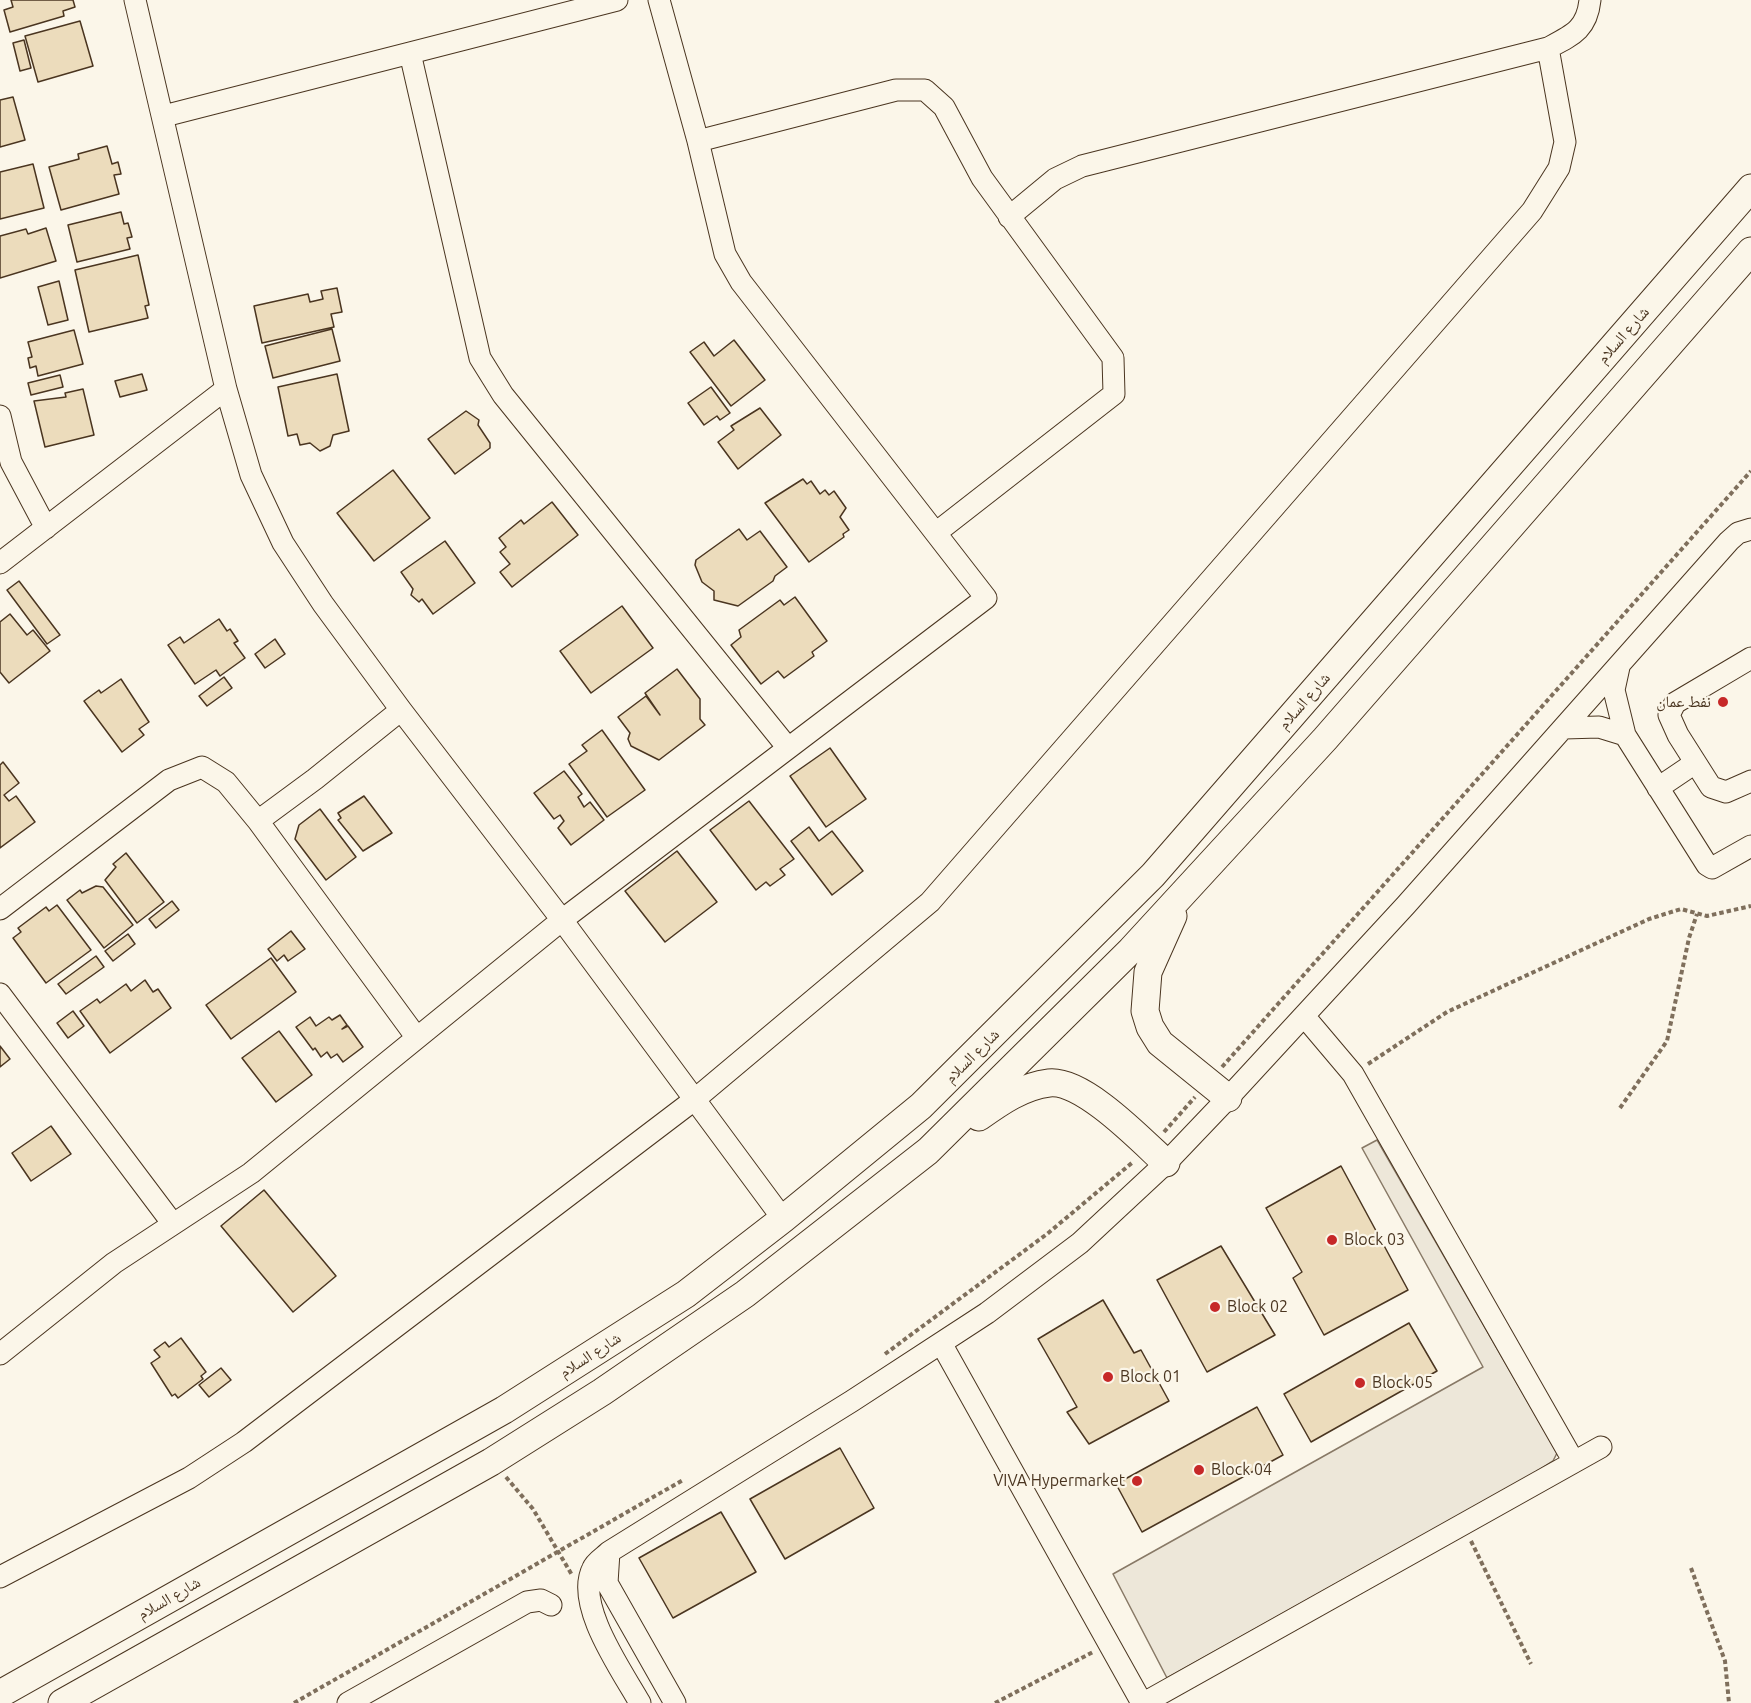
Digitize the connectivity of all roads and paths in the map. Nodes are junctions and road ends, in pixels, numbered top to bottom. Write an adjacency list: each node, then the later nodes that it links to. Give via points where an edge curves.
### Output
1 (135, 0): 7 (street)
2 (617, 0): 6 (street)
3 (659, 0): 8 (street)
4 (1590, 0): 5 (street, via 1589,15 1576,34)
5 (1548, 48): 10 (street, via 1082,166 1055,179); 40 (street, via 1565,142 1560,168 1532,211 930,902)
6 (410, 53): 7 (street); 24 (street, via 480,358 503,395)
7 (164, 116): 12 (street)
8 (699, 141): 10 (street, via 896,90 925,90 944,107 982,178); 17 (street, via 725,254 741,282)
9 (1751, 188): 44 (main road, شارع السلام, via 1153,874 921,1106)
10 (1009, 218): 17 (street, via 1113,358 1114,394)
11 (1751, 251): 30 (main road, via 1325,739)
12 (226, 389): 15 (street); 21 (street, via 251,475 283,543)
13 (0, 416): 15 (street, via 11,462)
14 (1751, 471): 39 (path)
15 (46, 528): 18 (street)
16 (1751, 528): 20 (street, via 1729,542)
17 (937, 532): 24 (street, via 986,598)
18 (0, 563)
19 (1751, 658): 25 (street, via 1675,703 1670,715)
20 (1619, 667): 22 (street); 23 (street, via 1614,690)
21 (401, 710): 28 (street); 34 (street)
22 (1564, 728): 23 (street, via 1599,727); 36 (street)
23 (1625, 735): 27 (street)
24 (788, 748): 34 (street)
25 (1695, 763): 26 (street, via 1711,787 1726,792); 27 (street)
26 (1751, 781)
27 (1658, 788): 29 (street, via 1707,865 1719,866)
28 (258, 821): 32 (street, via 226,782 202,767 169,780); 37 (street)
29 (1751, 846)
30 (1183, 893): 39 (main road, via 1148,972 1144,1011 1160,1043); 42 (main road, via 1131,950)
31 (1751, 906): 33 (path, via 1707,916)
32 (0, 909)
33 (1697, 914): 38 (path, via 1680,909 1649,919 1447,1012); 41 (path, via 1667,1041)
34 (562, 920): 37 (street); 40 (street)
35 (0, 993): 45 (street)
36 (1304, 1016): 38 (street); 39 (street)
37 (417, 1038): 45 (street, via 251,1173)
38 (1353, 1074): 51 (street)
39 (1218, 1090): 43 (street); 43 (path)
40 (694, 1100): 44 (street); 57 (street, via 244,1442 189,1478)
41 (1620, 1108)
42 (928, 1151): 43 (main road, via 1023,1089 1052,1082 1079,1090 1115,1116); 50 (main road, via 745,1294 602,1392)
43 (1157, 1156): 46 (street, via 1080,1243); 48 (path, via 1098,1193)
44 (783, 1219): 62 (main road, شارع السلام, via 686,1294 504,1410)
45 (173, 1224): 47 (street, via 114,1263)
46 (941, 1343): 55 (street); 60 (street)
47 (0, 1353)
48 (876, 1361)
49 (1601, 1447): 51 (street)
50 (490, 1462): 54 (path, via 527,1501); 63 (main road)
51 (1574, 1462): 53 (street)
52 (688, 1478): 54 (path)
53 (1463, 1524): 61 (path); 69 (street)
54 (558, 1552): 59 (path); 64 (path)
55 (609, 1552): 59 (street, via 593,1567 587,1587); 67 (street, via 607,1583)
56 (1691, 1568): 70 (path, via 1725,1661)
57 (0, 1577)
58 (551, 1605): 65 (street, via 541,1600 527,1602)
59 (590, 1606): 66 (street)
60 (1109, 1644): 68 (path); 69 (street)
61 (1531, 1664)
62 (0, 1694)
63 (62, 1703)
64 (294, 1703)
65 (348, 1703)
66 (640, 1703)
67 (675, 1703)
68 (995, 1703)
69 (1143, 1703)
70 (1729, 1703)

